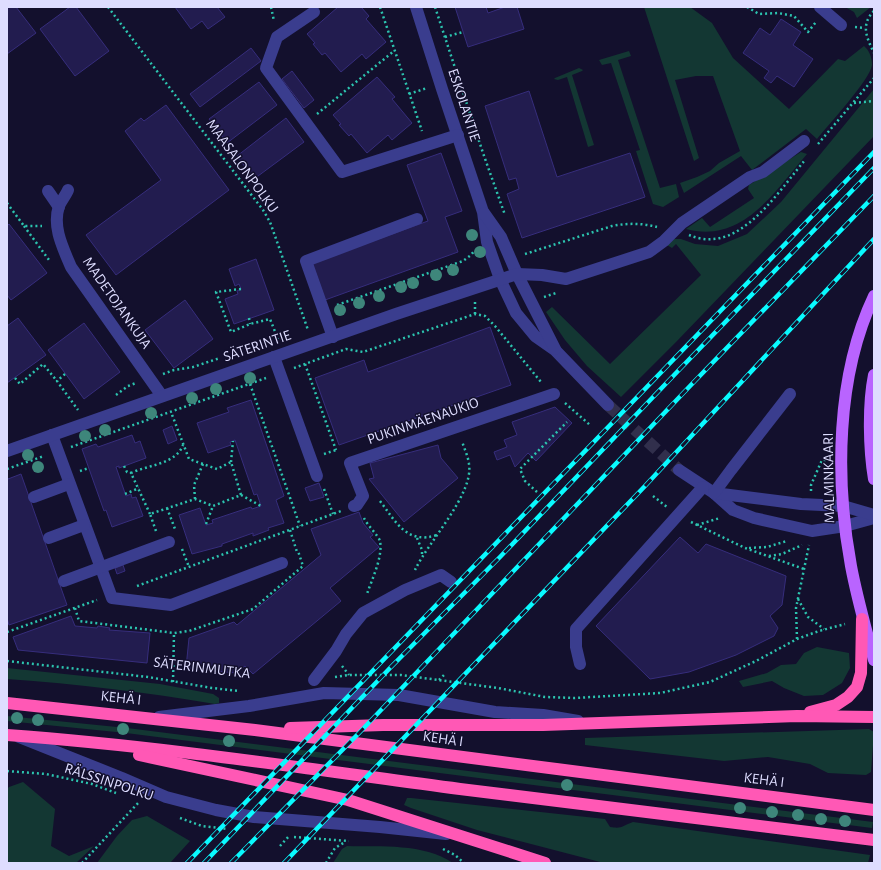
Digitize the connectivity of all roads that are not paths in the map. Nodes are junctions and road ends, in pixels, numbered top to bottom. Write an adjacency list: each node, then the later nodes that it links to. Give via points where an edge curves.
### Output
1 (416, 7): 5 (street, ESKOLANTIE)
2 (820, 7): 4 (street)
3 (314, 12): 5 (street, via 278,38 266,68 342,172)
4 (840, 25)
5 (458, 135): 10 (street, ESKOLANTIE)
6 (804, 141): 12 (street, SÄTERINTIE, via 762,172 750,177 682,224 649,252 566,279 542,274)
7 (68, 190): 9 (street)
8 (48, 191): 9 (street)
9 (59, 207): 21 (street, MADETOJANKUJA, via 57,225 63,249 71,266)
10 (484, 212): 12 (street, ESKOLANTIE, via 501,237); 13 (street, ESKOLANTIE, via 487,242)
11 (417, 219): 15 (street, via 306,261)
12 (517, 274): 13 (street, SÄTERINTIE); 16 (street, ESKOLANTIE)
13 (500, 279): 15 (street, SÄTERINTIE); 16 (street, ESKOLANTIE, via 516,313 535,336)
14 (874, 296): 33 (main road, MALMINKAARI, via 852,359 846,399 841,461)
15 (333, 336): 17 (street, SÄTERINTIE)
16 (556, 350): 22 (street)
17 (274, 357): 21 (street, SÄTERINTIE); 26 (street)
18 (874, 375): 27 (main road, via 871,463)
19 (554, 394): 32 (street, PUKINMÄENAUKIO, via 350,463 363,496)
20 (790, 394): 30 (street)
21 (162, 396): 23 (street, SÄTERINTIE)
22 (608, 405)
23 (52, 435): 24 (street, SÄTERINTIE); 28 (street)
24 (7, 451)
25 (679, 470): 29 (street)
26 (317, 476)
27 (874, 480)
28 (69, 484): 31 (street); 36 (street)
29 (703, 487): 30 (street); 46 (street, via 576,629 576,647)
30 (714, 493): 33 (street, via 801,504); 37 (street, via 733,510 754,518 812,531)
31 (34, 497)
32 (356, 506)
33 (843, 506): 34 (street); 37 (main road, MALMINKAARI)
34 (874, 515)
35 (874, 518): 37 (street)
36 (84, 525): 38 (street); 41 (street)
37 (845, 526): 44 (main road, MALMINKAARI)
38 (49, 538)
39 (164, 543): 41 (street)
40 (282, 563): 41 (street, via 171,605 112,598)
41 (99, 568): 43 (street)
42 (448, 580): 47 (street, via 441,575 363,613)
43 (64, 581)
44 (862, 619): 45 (main road, MALMINKAARI); 49 (highway, via 861,673 857,687 836,705)
45 (874, 660)
46 (580, 664)
47 (314, 680)
48 (7, 703): 51 (highway, KEHÄ I)
49 (797, 716): 50 (highway); 52 (highway)
50 (874, 717)
51 (151, 718): 52 (street, via 249,706 324,692 399,695 495,712 543,715); 53 (highway, KEHÄ I)
52 (591, 723): 53 (highway, via 383,725)
53 (255, 730): 56 (highway, KEHÄ I)
54 (10, 735): 55 (highway); 57 (street, via 166,797 216,810)
55 (75, 741): 57 (highway, via 348,800); 58 (highway, via 231,758)
56 (874, 810)
57 (459, 836): 59 (highway)
58 (874, 840)
59 (545, 863)

